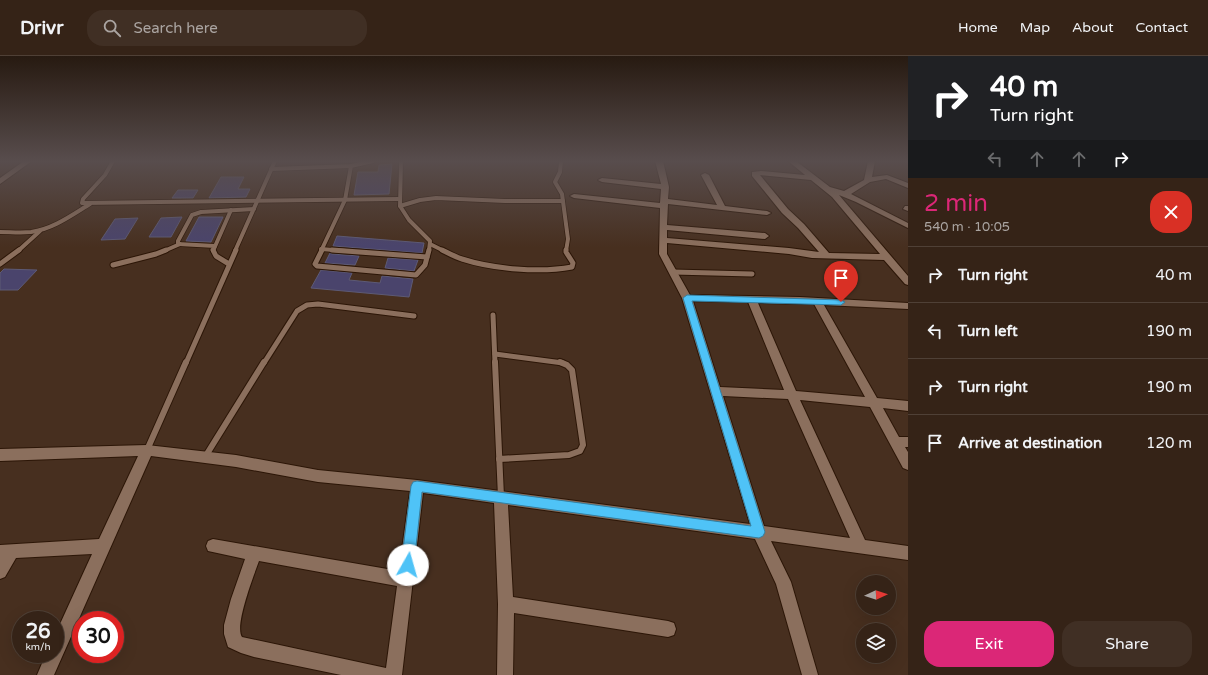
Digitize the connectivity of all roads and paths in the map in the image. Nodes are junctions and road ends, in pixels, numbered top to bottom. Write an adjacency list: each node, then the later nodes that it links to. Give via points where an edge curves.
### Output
1 (91, 190): 18 (lane, via 82,200)
2 (262, 190): 17 (lane)
3 (347, 190): 15 (lane)
4 (399, 190): 14 (lane)
5 (560, 190): 16 (lane)
6 (665, 190): 19 (street)
7 (713, 190): 21 (street)
8 (768, 190): 35 (street)
9 (830, 190): 37 (street)
10 (834, 190): 12 (street)
11 (852, 190): 12 (street)
12 (845, 194): 26 (street)
13 (574, 196): 19 (street)
14 (399, 198): 15 (lane); 20 (lane)
15 (345, 200): 17 (lane); 34 (lane)
16 (563, 201): 20 (lane, via 436,198); 32 (lane, via 568,239 566,252 573,265 570,268 502,267 460,259)
17 (257, 202): 18 (lane); 22 (lane)
18 (90, 204): 27 (lane)
19 (665, 204): 21 (street); 25 (street)
20 (400, 206): 32 (lane, via 409,220 428,238)
21 (723, 208): 24 (street)
22 (254, 209): 23 (lane); 39 (lane)
23 (231, 210): 31 (lane, via 192,214 178,241); 33 (lane)
24 (767, 213)
25 (664, 226): 29 (street); 30 (street)
26 (908, 226)
27 (41, 230): 28 (lane); 38 (lane)
28 (0, 232)
29 (765, 236)
30 (663, 240): 35 (street); 41 (street, via 663,254)
31 (180, 244): 33 (lane); 40 (lane, via 156,254)
32 (430, 244): 36 (lane)
33 (215, 246): 39 (lane, via 214,253)
34 (320, 249): 36 (lane); 36 (lane, via 314,262 317,266 407,275 421,272)
35 (827, 256): 37 (street)
36 (427, 257)
37 (888, 257): 43 (street)
38 (0, 264)
39 (229, 264): 56 (lane)
40 (113, 265)
41 (673, 272): 42 (lane); 44 (street)
42 (752, 274)
43 (908, 282)
44 (687, 298): 45 (street); 51 (street)
45 (752, 299): 46 (street); 52 (street)
46 (816, 301): 47 (street); 53 (street)
47 (908, 306)
48 (493, 315): 50 (lane)
49 (414, 316): 58 (lane, via 318,304 301,307)
50 (495, 354): 59 (lane); 59 (lane, via 558,361 570,367 583,445 580,451 569,455)
51 (716, 391): 52 (street); 63 (street)
52 (792, 395): 53 (street); 66 (street)
53 (872, 402): 54 (street); 55 (street)
54 (908, 406)
55 (902, 442): 60 (street)
56 (147, 450): 57 (street); 58 (street); 64 (street)
57 (0, 455)
58 (205, 457): 61 (street, via 318,476)
59 (499, 459): 62 (lane)
60 (908, 464)
61 (417, 486): 62 (street); 71 (street)
62 (501, 498): 63 (street); 72 (street)
63 (759, 532): 66 (street); 80 (street, via 783,582)
64 (103, 546): 67 (street); 74 (street)
65 (213, 546): 69 (street)
66 (861, 547): 68 (street)
67 (6, 552): 70 (street)
68 (908, 553)
69 (254, 554): 71 (street); 77 (street, via 232,618 231,635 234,642 254,649)
70 (0, 572)
71 (406, 580): 78 (street)
72 (506, 604): 73 (street); 79 (street)
73 (668, 629)
74 (64, 633)
75 (50, 663): 76 (street)
76 (45, 675)
77 (383, 675)
78 (394, 675)
79 (505, 675)
80 (810, 675)

